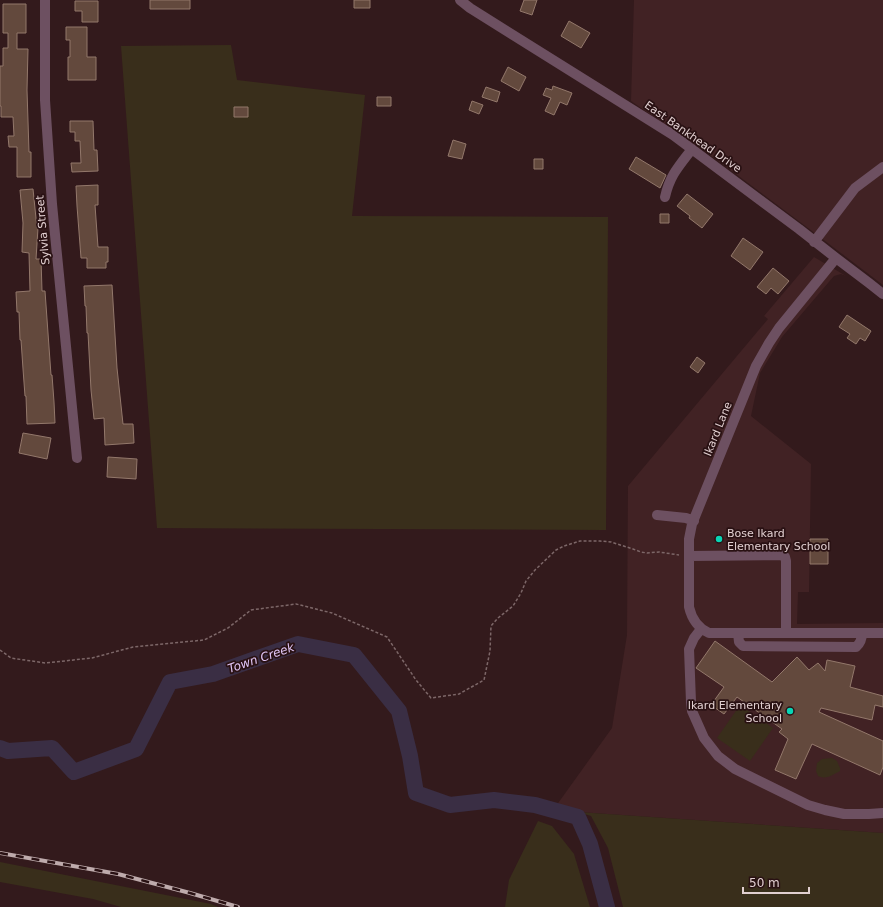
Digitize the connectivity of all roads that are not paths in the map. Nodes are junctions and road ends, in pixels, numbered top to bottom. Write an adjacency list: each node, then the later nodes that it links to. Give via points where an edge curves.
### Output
1 (45, 0): 9 (street, Sylvia Street, via 45,100 52,204)
2 (460, 0): 3 (street, East Bankhead Drive)
3 (692, 149): 5 (street, via 674,172); 6 (street, East Bankhead Drive)
4 (883, 167): 6 (street, via 854,188)
5 (665, 197)
6 (814, 242): 7 (street, East Bankhead Drive)
7 (836, 258): 8 (street, East Bankhead Drive); 11 (street, Ikard Lane, via 779,328 756,366)
8 (883, 294)
9 (77, 458)
10 (657, 515): 11 (street)
11 (694, 521): 12 (street, Ikard Lane, via 689,539)
12 (689, 556): 13 (street, Ikard Lane, via 689,607 691,615); 15 (street, via 785,557)
13 (701, 629): 14 (street, via 709,633); 18 (street, via 689,649 692,711 704,738 718,756 735,769 808,805 844,814)
14 (738, 633): 15 (street); 16 (street, via 739,642 743,646 856,647 862,639)
15 (786, 633): 16 (street)
16 (862, 633): 17 (street)
17 (883, 633)
18 (883, 813)

